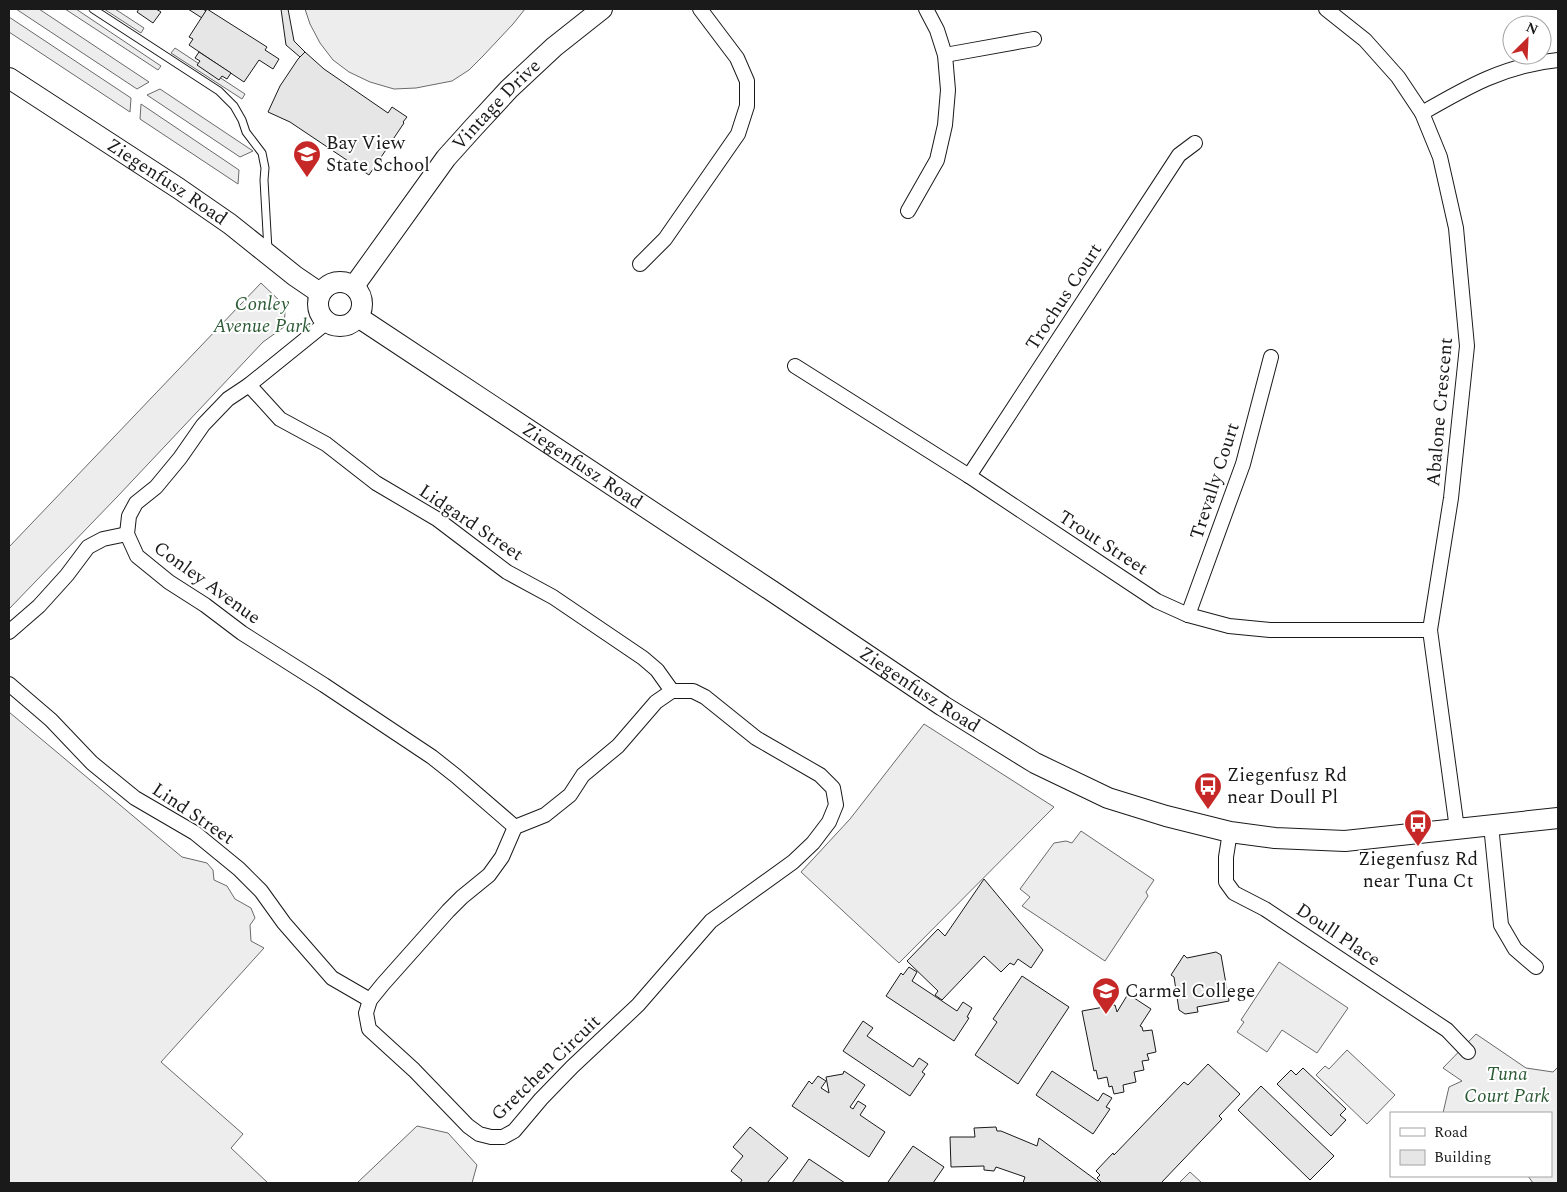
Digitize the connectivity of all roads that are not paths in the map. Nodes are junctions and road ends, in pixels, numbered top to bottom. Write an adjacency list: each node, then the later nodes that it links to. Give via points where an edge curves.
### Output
1 (93, 9): 13 (lane, via 219,91 234,106 246,132 262,153 266,168)
2 (602, 9): 15 (street, Vintage Drive, via 515,83 446,158)
3 (700, 9): 14 (street, via 737,58 747,81 747,106 738,134 665,239)
4 (926, 9): 7 (street)
5 (1326, 9): 10 (street, Abalone Crescent, via 1365,40 1398,77)
6 (1034, 39): 7 (street)
7 (945, 54): 12 (street, via 948,90 937,160)
8 (1558, 60): 10 (street, via 1506,70)
9 (9, 78): 13 (street, Ziegenfusz Road, via 185,193)
10 (1422, 112): 25 (street, Abalone Crescent, via 1440,157 1456,228 1467,346 1451,498)
11 (1195, 143): 22 (street, Trochus Court, via 1179,155)
12 (908, 212)
13 (269, 255): 16 (street, Ziegenfusz Road)
14 (640, 264)
15 (354, 286): 16 (street, via 343,281 335,282); 17 (street, via 362,302)
16 (320, 293): 18 (street, via 319,310)
17 (358, 317): 18 (street, via 345,325); 33 (street, Ziegenfusz Road, via 943,706 1035,763 1108,798)
18 (327, 322): 21 (street)
19 (1271, 357): 24 (street, Trevally Court, via 1243,464)
20 (796, 366): 22 (street, Trout Street)
21 (249, 385): 23 (street, via 228,399 209,419 162,480 136,504 129,516); 28 (street, Lidgard Street, via 280,419 326,444 376,483 437,519 507,572 553,597 643,658 657,670)
22 (969, 476): 24 (street, Trout Street, via 1158,601)
23 (127, 534): 26 (street, via 103,539 88,547 39,606); 31 (street, Conley Avenue, via 137,556 169,582 432,757)
24 (1188, 615): 25 (street, Trout Street, via 1230,626 1270,630)
25 (1430, 630): 32 (street, Abalone Crescent)
26 (9, 632)
27 (9, 684): 35 (street, Lind Street, via 51,720 92,764 135,798 195,833 239,869 332,978)
28 (672, 692): 31 (street, via 656,702 618,746 583,775 570,795 545,815); 35 (street, Gretchen Circuit, via 693,691 705,698 756,738 820,775 833,788 836,804 829,822 813,843 793,862 711,921 638,1005 547,1092 514,1131 503,1137 479,1134 468,1126 369,1029 366,1013)
29 (1558, 818): 30 (street, Ziegenfusz Road)
30 (1491, 825): 32 (street, Ziegenfusz Road); 34 (street, via 1501,925 1515,949)
31 (515, 827): 35 (street, via 502,858 489,875 448,911)
32 (1457, 829): 33 (street, Ziegenfusz Road, via 1345,841)
33 (1230, 832): 36 (street, Doull Place, via 1226,882 1234,893 1265,909 1446,1030)
34 (1536, 967)
35 (370, 1000)
36 (1468, 1052)

